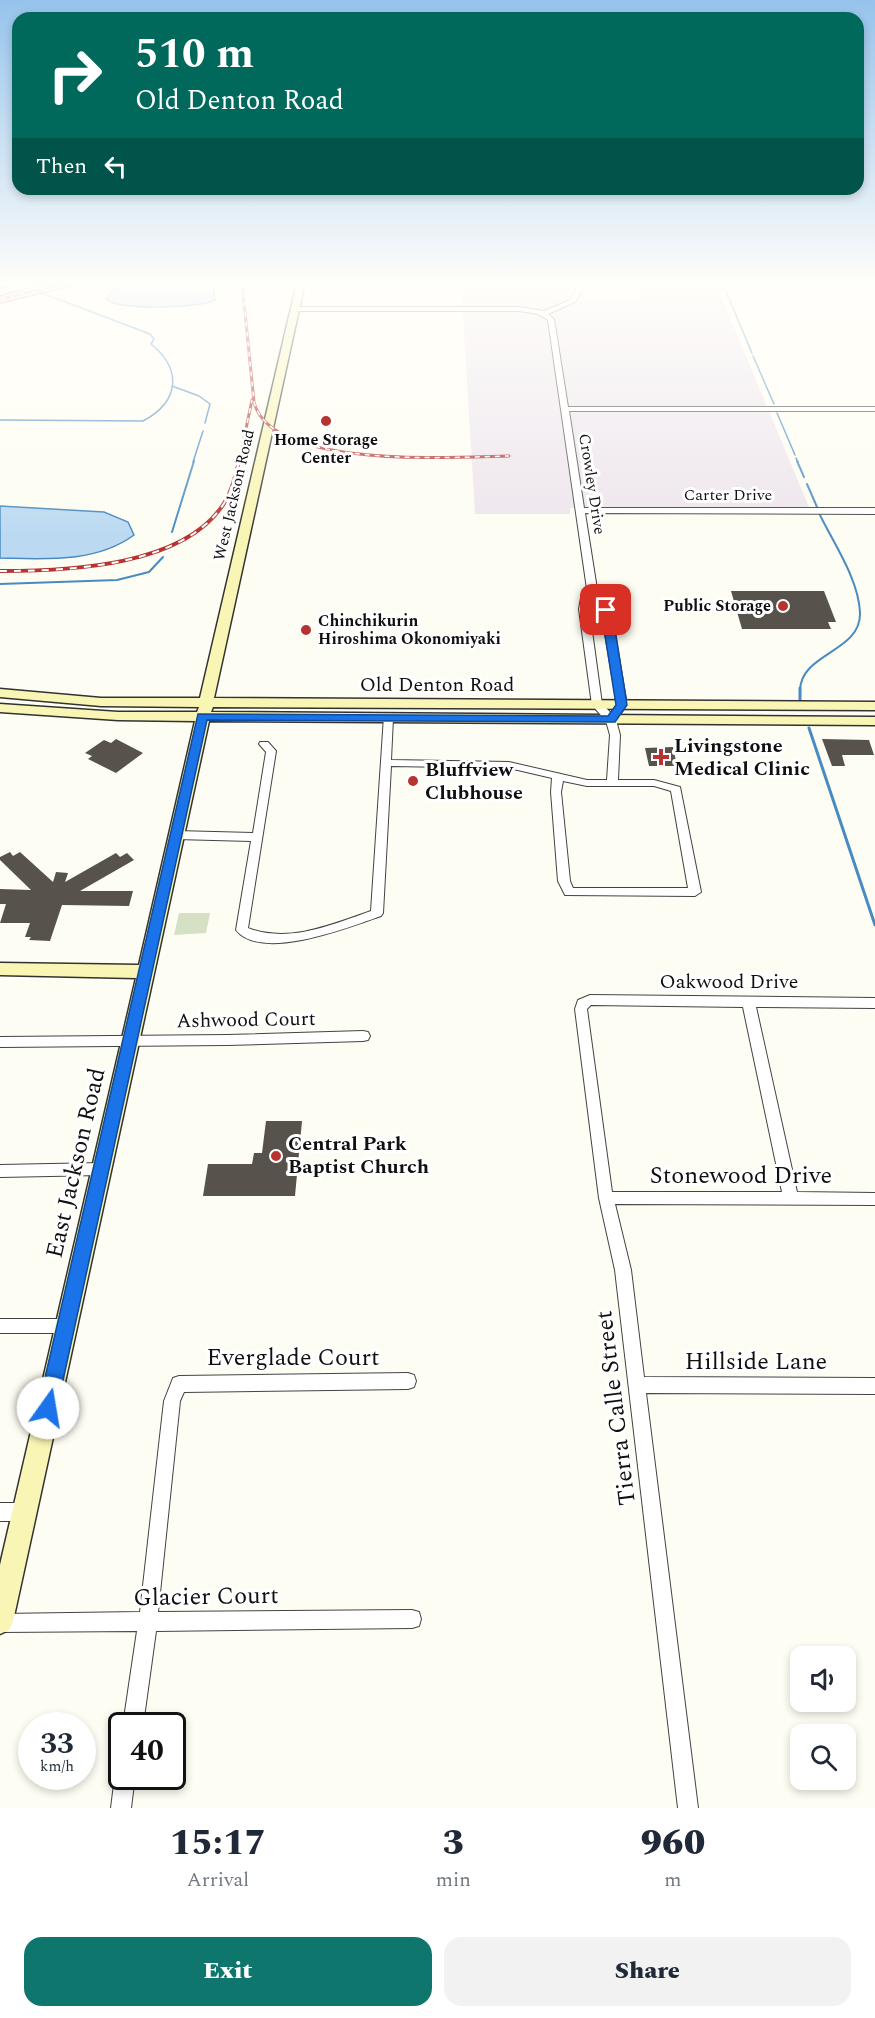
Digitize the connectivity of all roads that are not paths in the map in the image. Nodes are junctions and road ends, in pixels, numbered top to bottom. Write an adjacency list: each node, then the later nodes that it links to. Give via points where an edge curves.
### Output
1 (282, 366): 13 (street, West Jackson Road)
2 (559, 366): 3 (street, Crowley Drive)
3 (565, 409): 4 (street); 5 (street, Crowley Drive)
4 (875, 409)
5 (581, 510): 6 (street, Carter Drive); 7 (street, Crowley Drive)
6 (875, 511)
7 (592, 589): 9 (street, Crowley Drive, via 584,609); 10 (street, Crowley Drive, via 606,610)
8 (0, 693): 13 (street, Old Denton Road)
9 (597, 705): 10 (street, Old Denton Road); 13 (street, Old Denton Road); 15 (street)
10 (621, 705): 11 (street, Old Denton Road); 15 (street)
11 (875, 706)
12 (0, 708): 13 (street, Old Denton Road, via 66,714)
13 (203, 710): 14 (street, Old Denton Road); 21 (street, East Jackson Road)
14 (388, 718): 15 (street, Old Denton Road); 18 (street)
15 (611, 720): 16 (street, Old Denton Road); 20 (street, via 615,735)
16 (875, 721)
17 (264, 744): 22 (street, via 271,751)
18 (387, 764): 19 (street, via 494,764); 22 (street, via 377,913 314,934 254,938 242,930)
19 (558, 775): 20 (street, via 587,783); 20 (street, via 564,881 569,892 695,892 676,789 654,783)
20 (612, 783)
21 (176, 835): 22 (street); 24 (street, East Jackson Road)
22 (257, 837)
23 (0, 969): 24 (street)
24 (145, 972): 29 (street, East Jackson Road)
25 (749, 1002): 26 (street, Oakwood Drive); 27 (street, Oakwood Drive); 34 (street)
26 (583, 1003): 33 (street, Tierra Calle Street)
27 (875, 1003)
28 (363, 1036): 29 (street, Ashwood Court, via 248,1042)
29 (130, 1040): 30 (street, Ashwood Court); 31 (street, East Jackson Road)
30 (0, 1042)
31 (101, 1169): 32 (street); 37 (street, East Jackson Road)
32 (0, 1171)
33 (606, 1198): 34 (street, Stonewood Drive); 39 (street, Tierra Calle Street, via 623,1270)
34 (791, 1199): 35 (street, Stonewood Drive)
35 (875, 1199)
36 (0, 1326): 37 (street)
37 (66, 1326): 42 (street, East Jackson Road)
38 (408, 1381): 45 (street, Everglade Court, via 179,1384 172,1401)
39 (637, 1385): 40 (street, Hillside Lane); 49 (street, Tierra Calle Street)
40 (875, 1386)
41 (0, 1512): 42 (street)
42 (24, 1512): 44 (street, East Jackson Road)
43 (412, 1619): 45 (street, Glacier Court)
44 (0, 1622): 45 (street, Glacier Court)
45 (148, 1623): 46 (street)
46 (135, 1712)
47 (123, 1790): 48 (street)
48 (121, 1808)
49 (687, 1808)

